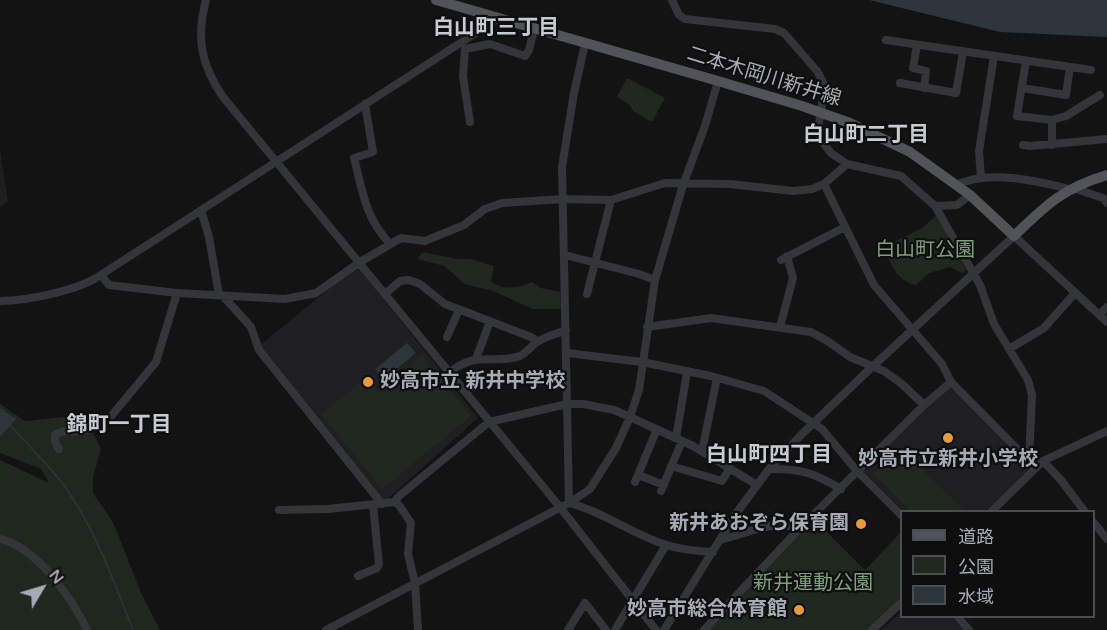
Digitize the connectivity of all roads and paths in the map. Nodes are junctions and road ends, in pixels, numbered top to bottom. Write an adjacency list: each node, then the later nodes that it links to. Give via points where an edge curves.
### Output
1 (206, 0): 27 (street, via 200,36 209,74 223,98)
2 (436, 0): 4 (main road, 二本木岡川新井線)
3 (672, 0): 21 (street, via 685,19 784,33 818,71 823,82)
4 (499, 18): 5 (main road, 二本木岡川新井線); 9 (street)
5 (534, 29): 7 (main road, 二本木岡川新井線); 9 (street, via 525,56 490,44)
6 (886, 40): 8 (street)
7 (585, 44): 15 (main road, 二本木岡川新井線); 36 (street, via 562,167)
8 (917, 45): 10 (street); 17 (street, via 913,68 926,71)
9 (463, 46): 20 (street); 23 (street, via 462,76)
10 (963, 52): 11 (street); 17 (street, via 956,93)
11 (994, 56): 12 (street); 30 (street, via 980,140)
12 (1026, 61): 13 (street); 18 (street)
13 (1070, 67): 14 (street); 18 (street, via 1066,95)
14 (1091, 70)
15 (718, 81): 21 (main road, 二本木岡川新井線); 32 (street)
16 (900, 83): 17 (street)
17 (924, 88)
18 (1022, 88): 22 (street, via 1017,116)
19 (1100, 95): 22 (street)
20 (364, 105): 27 (street); 43 (street, via 373,152 354,158 368,213)
21 (821, 112): 28 (street, via 816,135); 33 (main road, 二本木岡川新井線, via 910,152)
22 (1052, 120): 26 (street)
23 (470, 122)
24 (1107, 139): 26 (street)
25 (1023, 145): 26 (street)
26 (1052, 145)
27 (276, 162): 40 (street); 45 (street)
28 (847, 164): 31 (street); 39 (street, via 901,176)
29 (1107, 175): 34 (main road)
30 (981, 178): 33 (street); 34 (street)
31 (824, 184): 32 (street, via 793,192 730,184); 41 (street)
32 (682, 185): 37 (street, via 665,183); 49 (street)
33 (956, 185): 35 (main road, 二本木岡川新井線)
34 (1071, 188): 38 (street, via 1103,198); 42 (main road)
35 (970, 195): 39 (street, via 957,205); 42 (main road, 二本木岡川新井線)
36 (563, 199): 37 (street); 43 (street, via 497,205 425,242 401,238); 44 (street)
37 (610, 200): 46 (street)
38 (1107, 203)
39 (935, 206): 47 (street)
40 (201, 210): 48 (street); 54 (street)
41 (845, 227): 62 (street, via 784,258 793,278); 64 (street, via 874,285)
42 (1014, 236): 47 (street); 51 (street)
43 (390, 244): 45 (street)
44 (565, 255): 46 (street); 63 (street)
45 (360, 262): 52 (street); 54 (street, via 316,293 298,298)
46 (595, 262): 49 (street); 53 (street)
47 (974, 274): 64 (street); 67 (street, via 994,324)
48 (101, 275): 50 (street, via 109,285); 55 (street, via 64,291)
49 (655, 280): 61 (street)
50 (177, 293): 54 (street); 84 (street, via 160,353 150,371 100,426 55,435)
51 (1076, 293): 58 (street); 67 (street, via 1044,328)
52 (385, 294): 57 (street, via 400,281 409,279); 73 (street)
53 (587, 294)
54 (221, 295): 96 (street, via 251,327 259,350)
55 (0, 301)
56 (1107, 307): 58 (street)
57 (459, 310): 59 (street); 65 (street)
58 (1099, 315): 60 (street)
59 (490, 321): 66 (street); 69 (street)
60 (1107, 322)
61 (647, 327): 62 (street, via 711,318); 70 (street)
62 (780, 327): 71 (street, via 811,332)
63 (566, 330): 66 (street); 68 (street)
64 (911, 330): 71 (street); 75 (street, via 942,364)
65 (447, 337)
66 (537, 342): 69 (street, via 517,356)
67 (1009, 349): 87 (street, via 1028,380 1032,395)
68 (567, 353): 70 (street); 76 (street)
69 (476, 359): 73 (street)
70 (642, 362): 72 (street); 78 (street, via 639,390)
71 (872, 367): 77 (street, via 884,370); 80 (street)
72 (687, 372): 74 (street); 83 (street)
73 (449, 373): 79 (street)
74 (717, 378): 80 (street, via 764,391); 85 (street)
75 (951, 382): 77 (street); 87 (street)
76 (567, 404): 78 (street, via 614,410); 79 (street); 95 (street)
77 (924, 405): 91 (street)
78 (630, 417): 81 (street); 95 (street, via 590,489)
79 (489, 422): 94 (street); 97 (street)
80 (813, 422): 90 (street); 91 (street)
81 (657, 429): 83 (street); 88 (street, via 636,478 662,488)
82 (1107, 431): 86 (street)
83 (679, 439): 85 (street); 88 (street)
84 (59, 449)
85 (702, 451): 89 (street)
86 (1043, 460): 87 (street); 100 (street)
87 (1032, 464): 99 (street)
88 (671, 466): 89 (street, via 722,481)
89 (730, 468): 92 (street)
90 (769, 469): 92 (street); 93 (street, via 798,469)
91 (857, 471): 93 (street); 101 (street)
92 (757, 485): 106 (street)
93 (841, 489): 103 (street)
94 (394, 502): 96 (street); 110 (street, via 411,523 408,554)
95 (569, 503): 97 (street); 107 (street)
96 (378, 505): 98 (street); 109 (street, via 379,564)
97 (559, 506): 110 (street); 111 (street)
98 (279, 510)
99 (993, 510)
100 (1084, 510)
101 (900, 514)
102 (1095, 524): 105 (street)
103 (800, 528): 106 (street, via 765,526); 122 (street)
104 (0, 539): 114 (street, via 39,561)
105 (1107, 539)
106 (720, 540): 108 (street)
107 (666, 545): 108 (street); 111 (street)
108 (712, 552): 121 (street)
109 (358, 576)
110 (415, 583): 115 (street); 116 (street)
111 (632, 600): 119 (street); 120 (street)
112 (900, 604): 123 (street)
113 (959, 618): 124 (street)
114 (87, 630)
115 (326, 630)
116 (418, 630)
117 (568, 630): 118 (street, via 585,603)
118 (606, 630)
119 (615, 630)
120 (656, 630)
121 (664, 630)
122 (704, 630)
123 (872, 630)
124 (969, 630)

